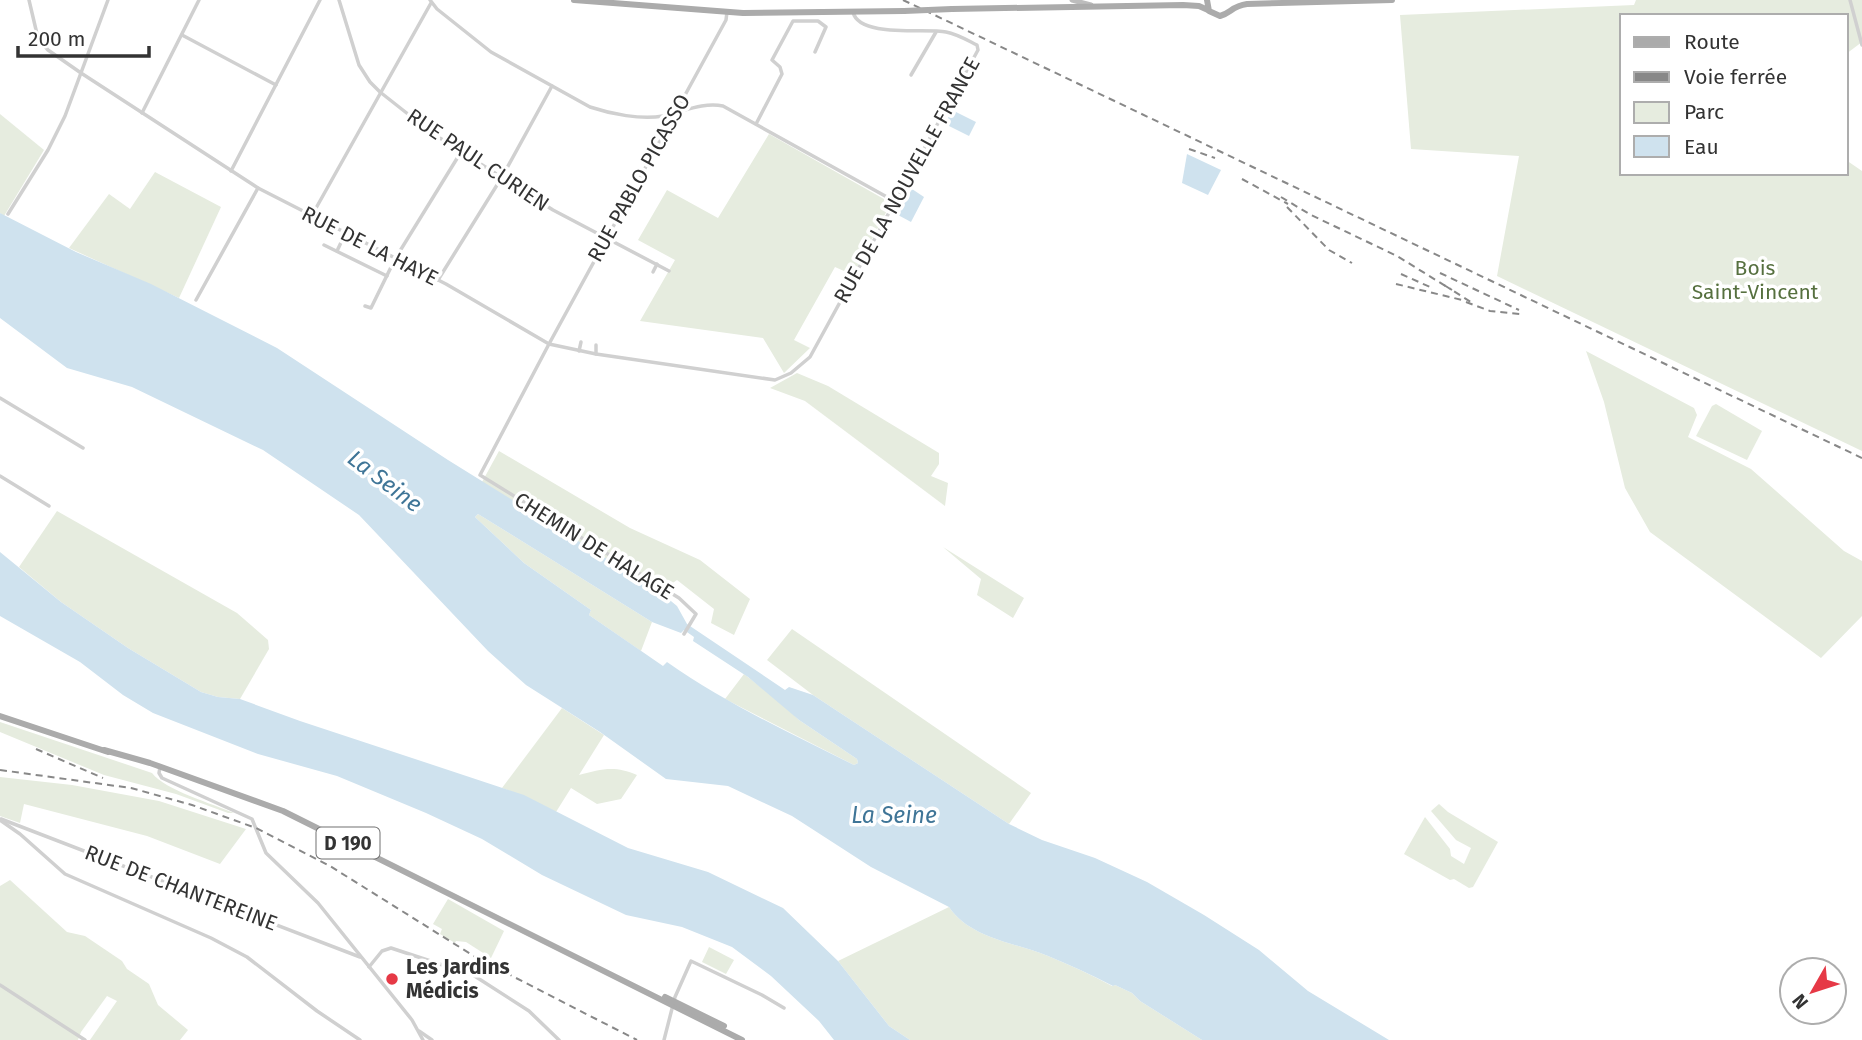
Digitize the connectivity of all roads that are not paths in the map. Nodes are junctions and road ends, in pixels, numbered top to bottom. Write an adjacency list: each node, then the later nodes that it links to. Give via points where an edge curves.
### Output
1 (29, 0): 31 (street, RUE DE LA HAYE, via 41,43)
2 (107, 0): 31 (street)
3 (199, 0): 28 (street)
4 (320, 0): 33 (street)
5 (339, 0): 35 (street, RUE PAUL CURIEN, via 359,65)
6 (574, 0): 16 (main road)
7 (1040, 0): 22 (main road)
8 (1047, 0): 19 (main road)
9 (1072, 0): 20 (main road)
10 (1200, 0): 21 (main road)
11 (1207, 0): 24 (main road)
12 (1232, 0): 23 (main road)
13 (1281, 0): 18 (main road)
14 (1392, 0): 18 (main road)
15 (1850, 0): 29 (street)
16 (600, 1): 25 (main road)
17 (430, 2): 34 (street, via 491,52); 35 (street)
18 (1315, 2): 23 (main road, via 1247,4)
19 (1054, 5): 20 (main road); 22 (main road)
20 (1091, 5): 21 (main road)
21 (1147, 5): 24 (main road, via 1195,5)
22 (1035, 9): 26 (main road, bridge)
23 (1231, 9): 24 (main road, via 1220,16)
24 (1209, 10)
25 (727, 12): 26 (main road); 36 (street, RUE PABLO PICASSO)
26 (853, 12): 27 (street, RUE DE LA NOUVELLE FRANCE, via 858,20 877,28)
27 (937, 31): 32 (street); 43 (street, RUE DE LA NOUVELLE FRANCE, via 962,37 978,50)
28 (182, 34): 33 (street); 37 (street)
29 (1862, 45)
30 (814, 52): 38 (street, via 826,27 818,21 793,21 772,60 782,74)
31 (81, 73): 37 (street, RUE DE LA HAYE); 44 (street, via 58,131)
32 (911, 75)
33 (276, 85): 40 (street)
34 (552, 86): 36 (street, via 600,110 651,117); 41 (street)
35 (380, 92): 39 (street, RUE PAUL CURIEN); 45 (street)
36 (675, 112): 38 (street, via 712,104); 47 (street, RUE PABLO PICASSO)
37 (142, 113): 40 (street, RUE DE LA HAYE)
38 (756, 124): 43 (street)
39 (461, 152): 41 (street, RUE PAUL CURIEN); 50 (street)
40 (231, 171): 42 (street, RUE DE LA HAYE)
41 (502, 177): 47 (street, RUE PAUL CURIEN); 55 (street)
42 (258, 188): 45 (street, RUE DE LA HAYE); 56 (street)
43 (896, 202): 63 (street, RUE DE LA NOUVELLE FRANCE, via 810,357)
44 (8, 214)
45 (311, 217): 46 (street, RUE DE LA HAYE)
46 (345, 234): 49 (street); 50 (street, RUE DE LA HAYE)
47 (606, 239): 51 (street, RUE PAUL CURIEN); 59 (street, RUE PABLO PICASSO)
48 (324, 245): 49 (street)
49 (337, 251): 54 (street)
50 (395, 259): 54 (street); 55 (street, RUE DE LA HAYE)
51 (657, 264): 52 (street, RUE PAUL CURIEN); 53 (street)
52 (669, 271)
53 (653, 272)
54 (387, 276): 57 (street, via 371,308)
55 (438, 280): 59 (street, RUE DE LA HAYE)
56 (196, 300)
57 (365, 306)
58 (581, 342): 61 (street)
59 (549, 344): 61 (street, RUE DE LA HAYE); 66 (street, RUE PABLO PICASSO)
60 (596, 345): 62 (street)
61 (579, 351): 62 (street, RUE DE LA HAYE)
62 (596, 354): 63 (street, RUE DE LA HAYE)
63 (775, 380)
64 (0, 398): 65 (street)
65 (83, 448)
66 (480, 475): 69 (street, CHEMIN DE HALAGE, via 679,598 695,614)
67 (0, 476): 68 (street)
68 (49, 506)
69 (684, 635)
70 (0, 716): 71 (main road, D 190)
71 (160, 769): 73 (street, via 166,780 249,817 267,853 310,894); 76 (main road, D 190, via 287,812)
72 (0, 819): 73 (street, RUE DE CHANTEREINE); 80 (street, via 65,874 234,949)
73 (362, 958): 74 (street)
74 (369, 967): 78 (street); 83 (street, via 382,951 391,948 473,975 529,1011)
75 (0, 985): 79 (street)
76 (673, 1003): 77 (street, via 691,961); 84 (street); 85 (main road, D 190); 86 (main road, D 190)
77 (784, 1008)
78 (419, 1031): 81 (street); 82 (street)
79 (85, 1040)
80 (360, 1040)
81 (423, 1040)
82 (432, 1040)
83 (559, 1040)
84 (664, 1040)
85 (742, 1040)
86 (751, 1040)

